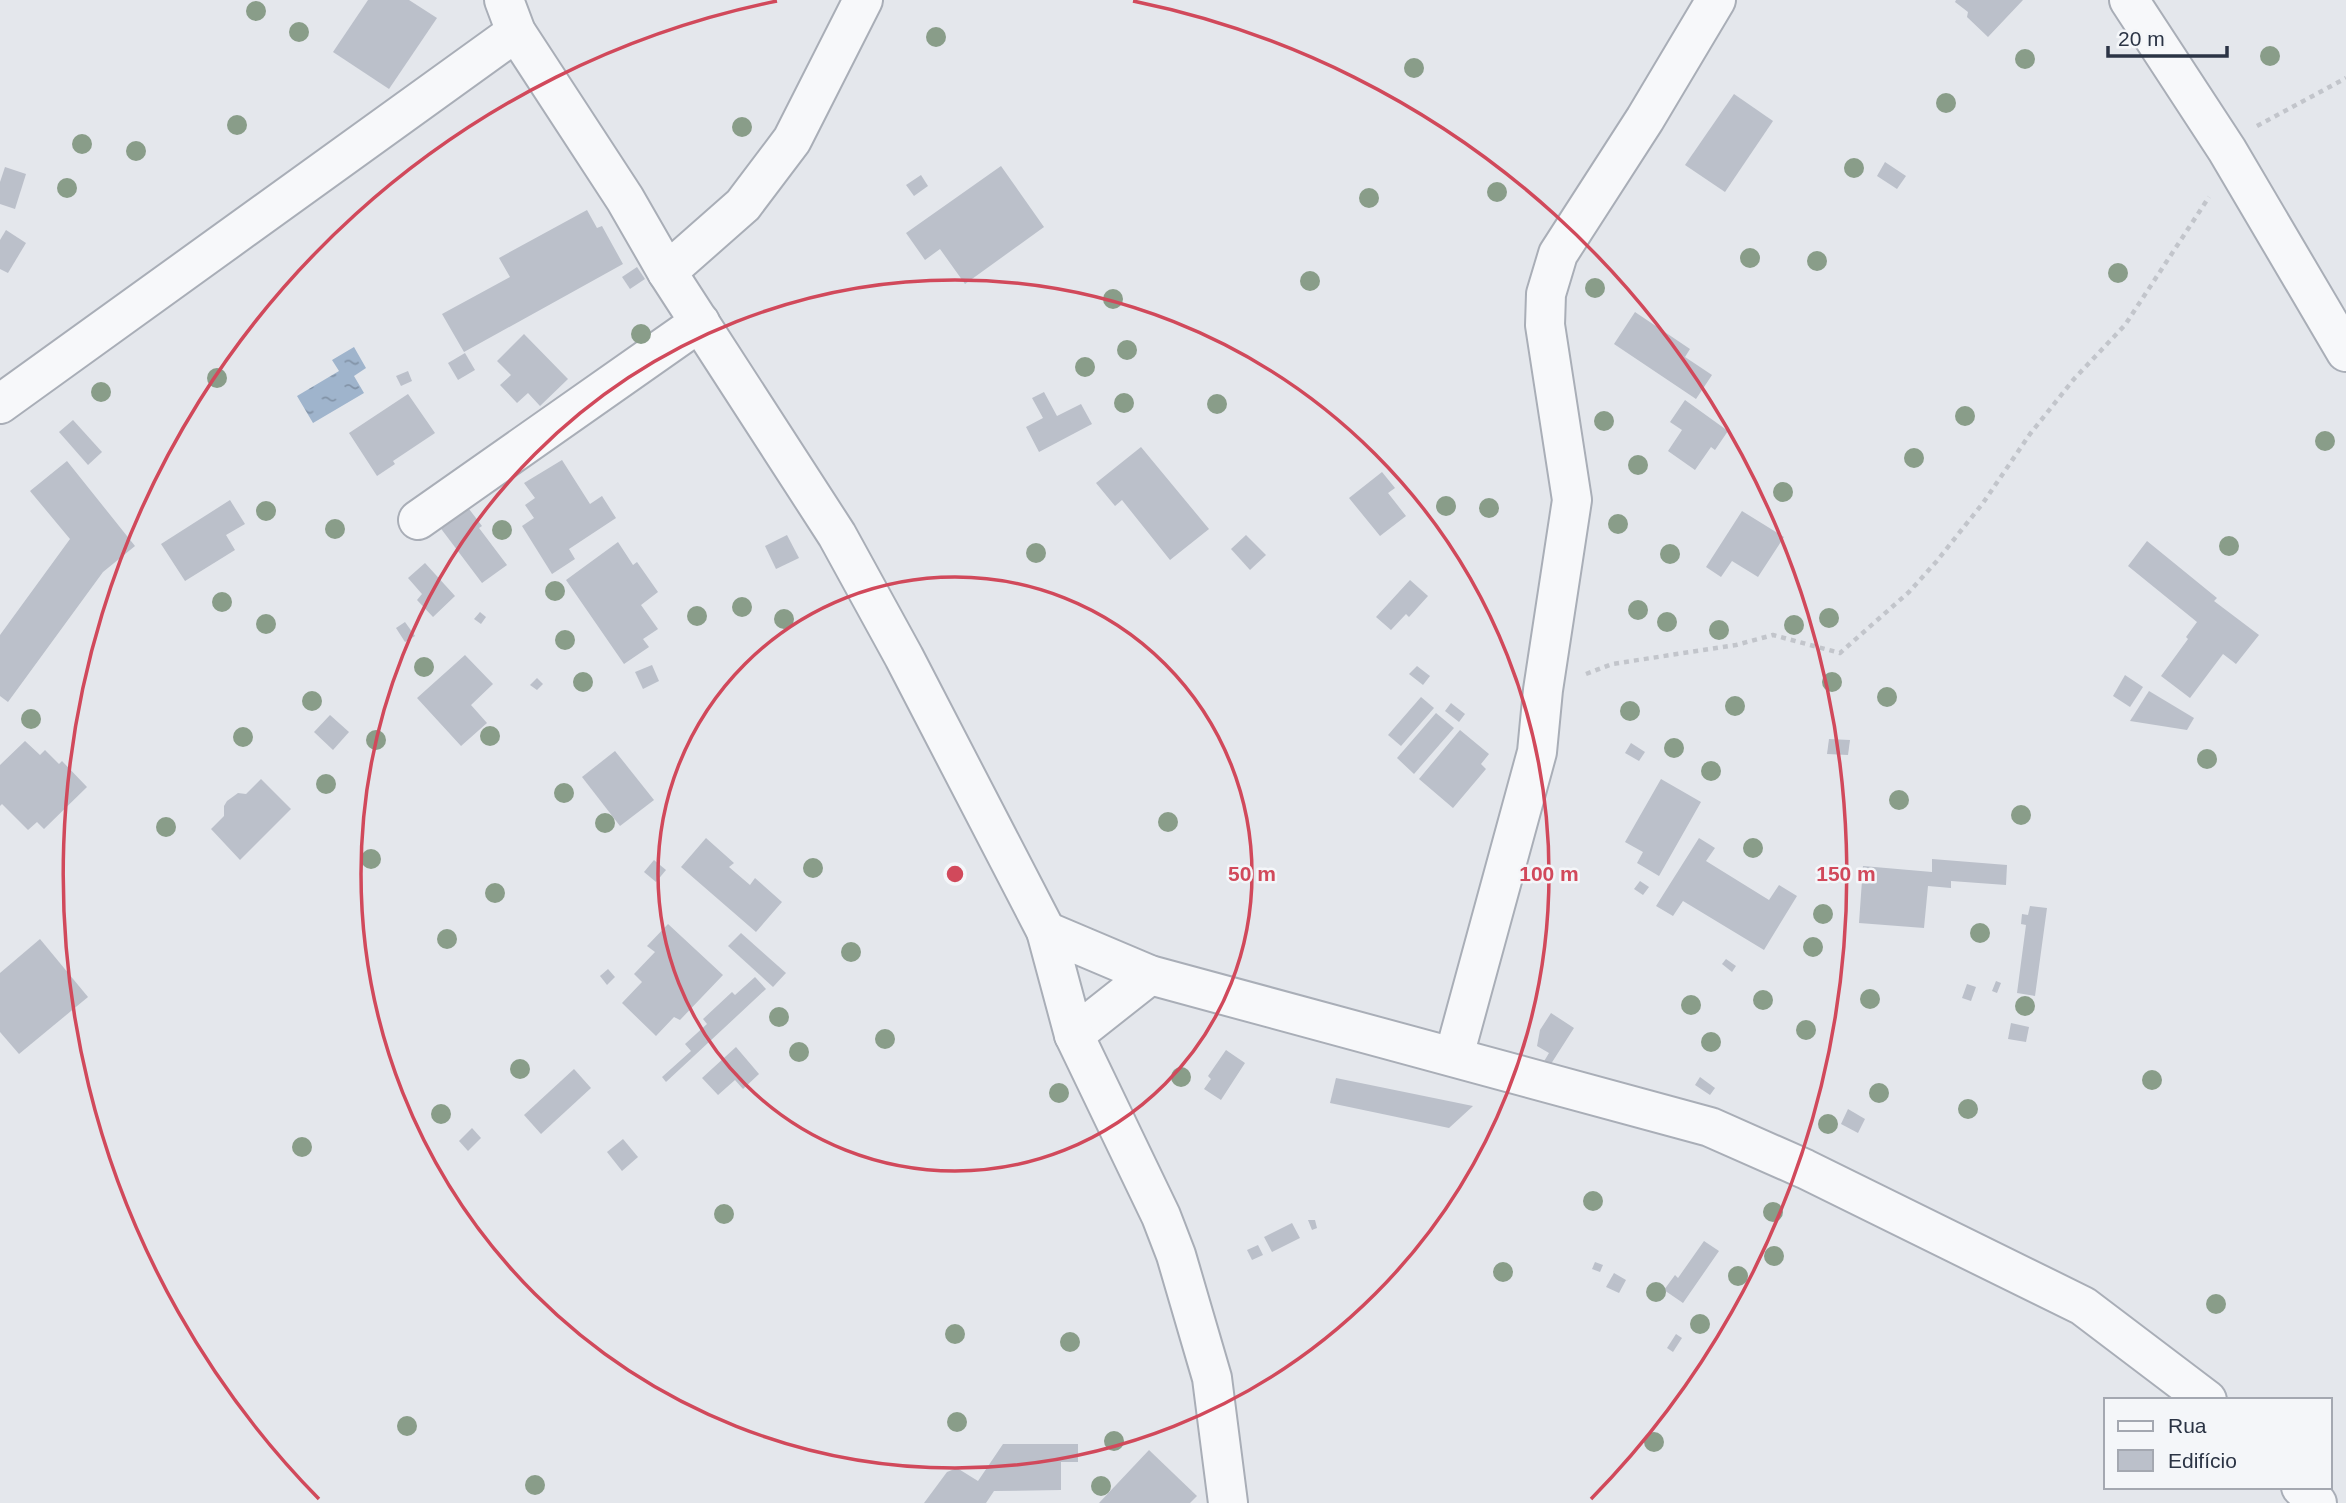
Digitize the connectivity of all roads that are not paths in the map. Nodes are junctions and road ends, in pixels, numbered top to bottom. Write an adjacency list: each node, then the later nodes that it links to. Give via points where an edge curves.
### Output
1 (863, 0): 5 (street, via 792,140 743,205)
2 (1716, 0): 13 (street, via 1558,254 1546,294 1545,325 1572,500 1537,752)
3 (2129, 0): 7 (street, via 2227,150)
4 (510, 16): 5 (street); 8 (street)
5 (667, 272): 6 (street)
6 (700, 322): 9 (street); 10 (street, via 837,535)
7 (2346, 352)
8 (0, 404)
9 (418, 520)
10 (1046, 931): 11 (street); 12 (street)
11 (1150, 975): 12 (street); 13 (street)
12 (1074, 1035): 16 (street, via 1176,1255 1212,1378)
13 (1454, 1056): 14 (street, via 1710,1127 1805,1169 2083,1306)
14 (2204, 1398)
15 (2303, 1489): 17 (street)
16 (1228, 1503)
17 (2317, 1503)

